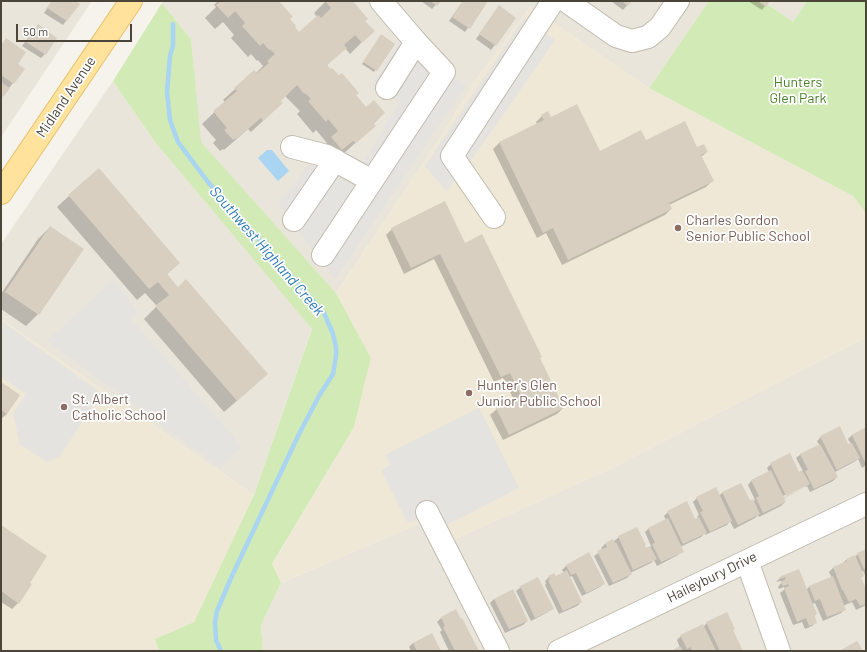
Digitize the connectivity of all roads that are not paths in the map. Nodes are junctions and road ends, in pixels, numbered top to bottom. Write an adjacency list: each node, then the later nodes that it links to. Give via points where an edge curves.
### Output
1 (131, 1): 11 (main road, Midland Avenue)
2 (381, 1): 6 (street)
3 (553, 1): 12 (street, via 452,156)
4 (566, 1): 5 (street, via 616,36 632,41 648,37 660,27)
5 (678, 1)
6 (416, 42): 7 (street); 10 (street, via 444,72)
7 (387, 88)
8 (292, 147): 9 (street)
9 (335, 160): 10 (street); 13 (street)
10 (372, 181): 14 (street)
11 (1, 193)
12 (494, 217)
13 (294, 220)
14 (323, 255)
15 (866, 504): 17 (street, Haileybury Drive)
16 (427, 512): 18 (street)
17 (747, 561): 19 (street, Haileybury Drive); 20 (street)
18 (498, 651)
19 (559, 651)
20 (779, 651)

